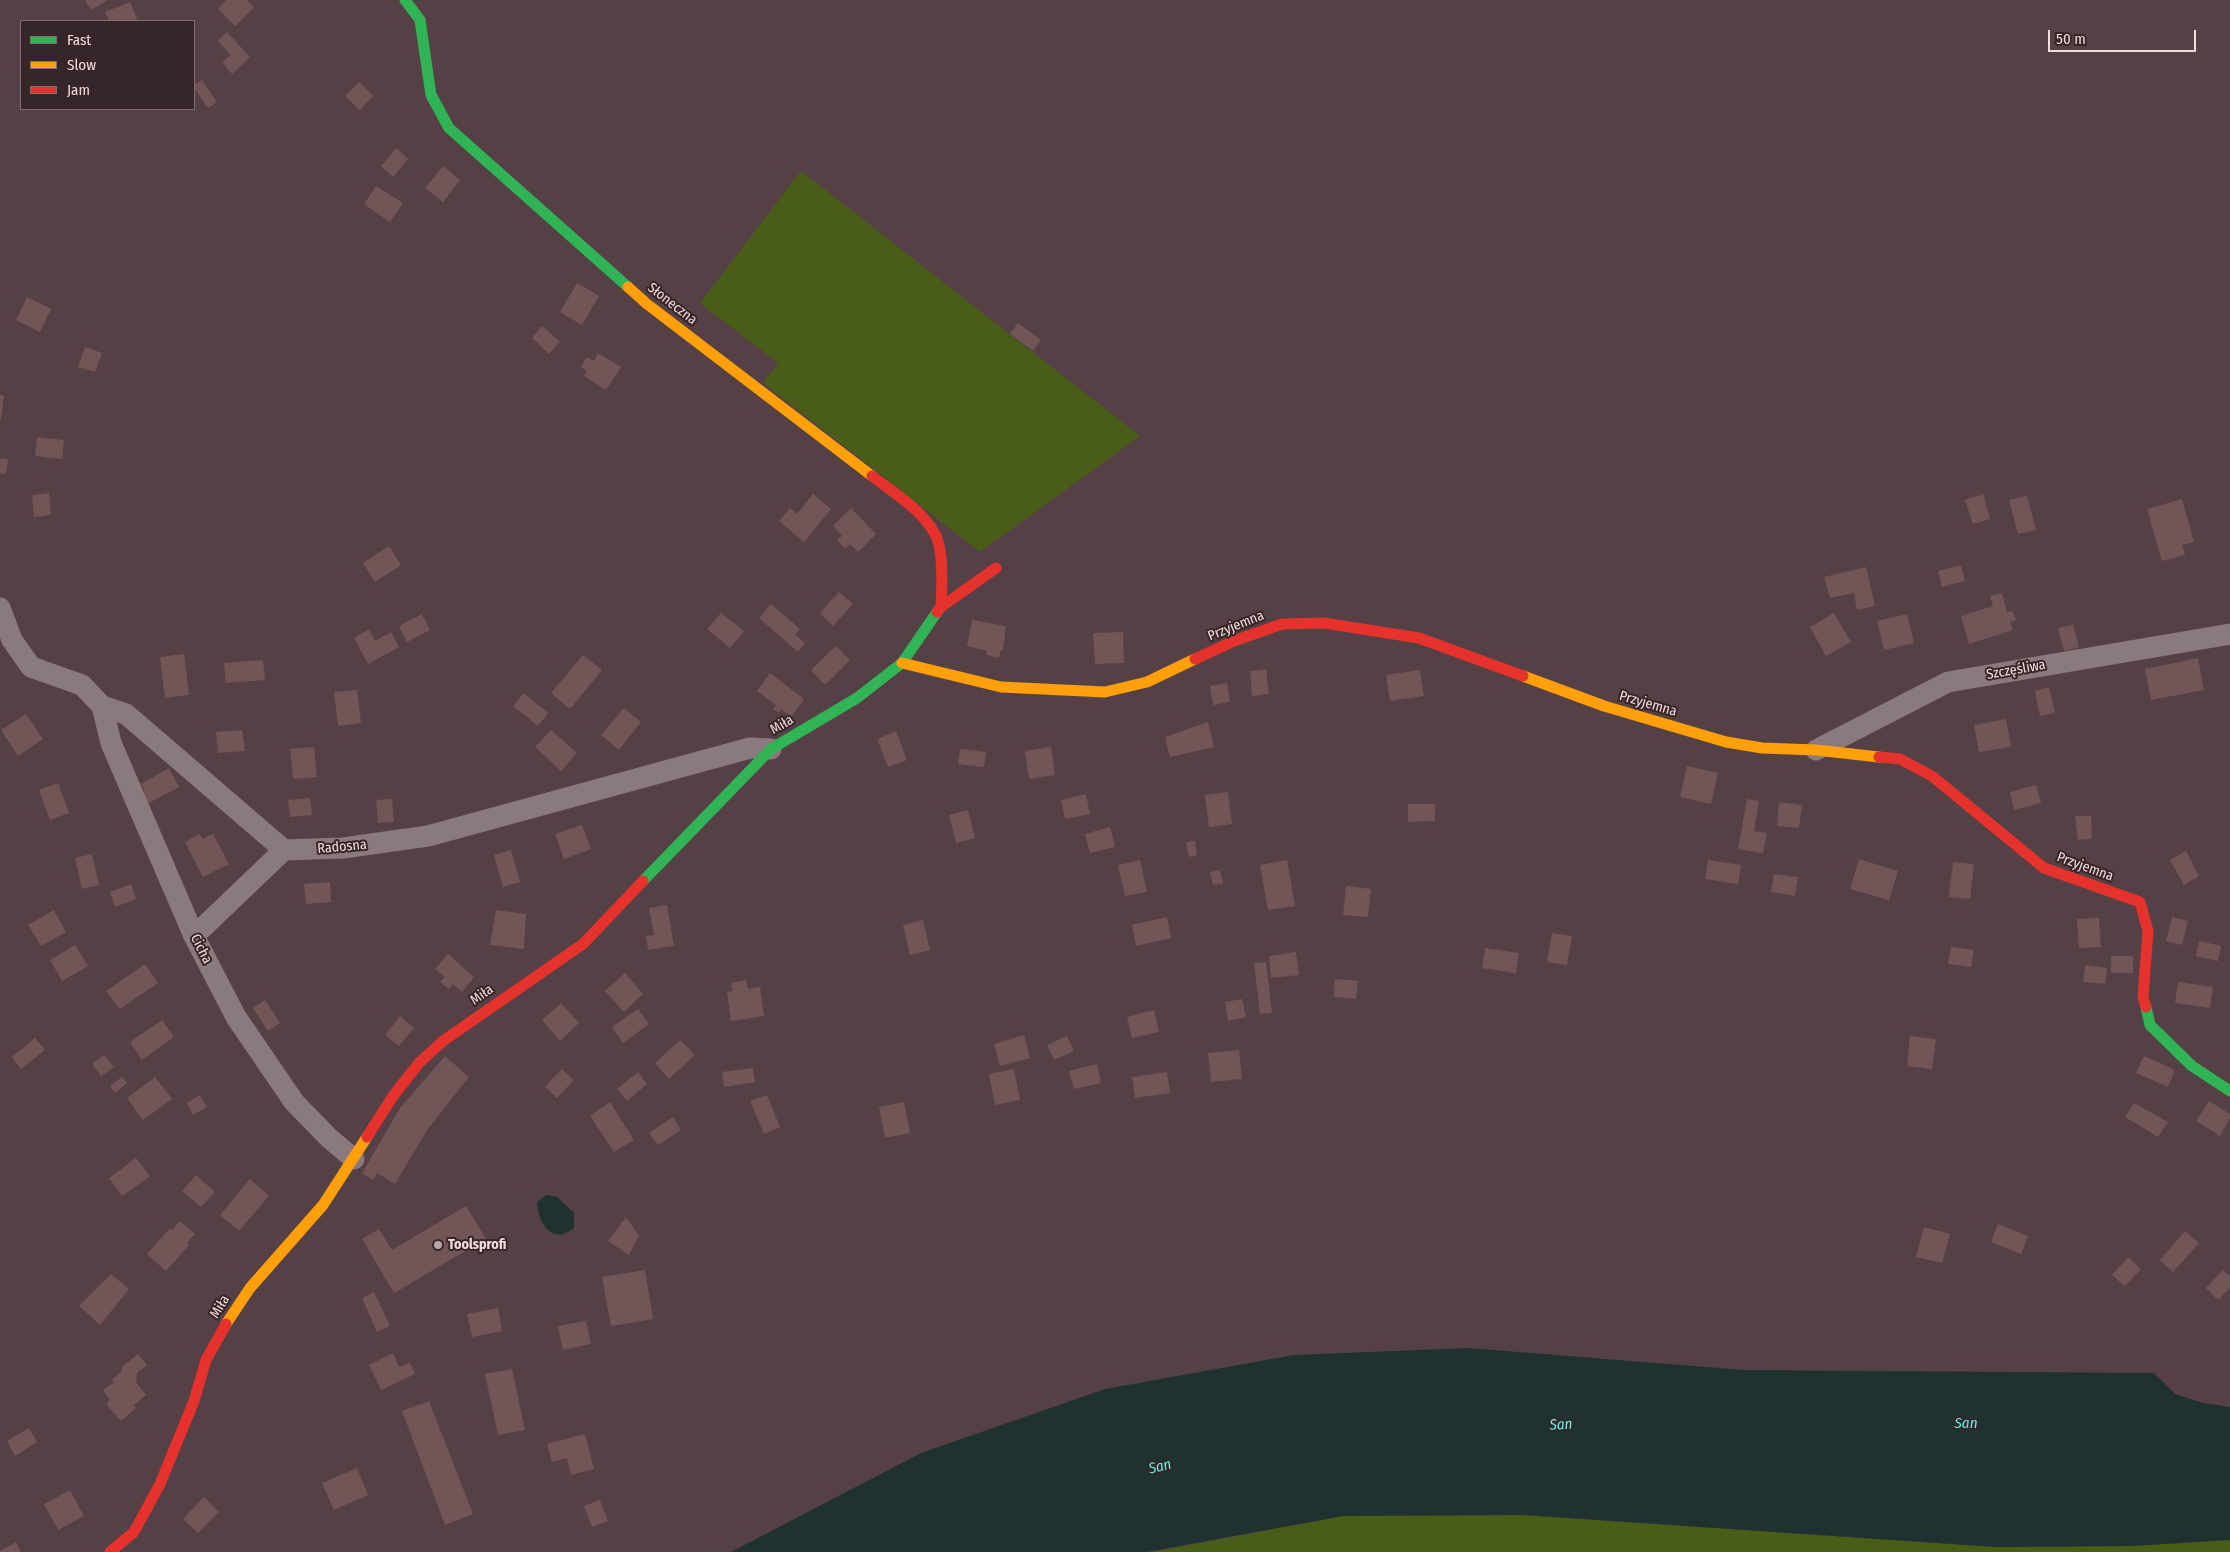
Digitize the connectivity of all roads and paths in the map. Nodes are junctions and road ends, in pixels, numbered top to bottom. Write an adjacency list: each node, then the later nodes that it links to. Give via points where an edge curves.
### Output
1 (405, 0): 3 (street, Słoneczna, via 420,20 431,95 449,128 647,304 918,512 936,535 942,571)
2 (996, 568): 3 (street, Miła)
3 (941, 607): 6 (street, Miła)
4 (0, 608): 7 (street, via 12,640 31,666 82,685)
5 (2230, 634): 9 (street, Szczęśliwa, via 1948,682)
6 (902, 663): 8 (street, Miła, via 857,698); 9 (street, Przyjemna, via 1001,687 1105,692 1147,682 1234,641 1282,624 1324,623 1419,638 1604,706 1726,742 1762,748)
7 (102, 706): 10 (street, via 126,714); 11 (street, Cicha, via 110,743)
8 (771, 749): 10 (street, Radosna, via 750,748 428,836 343,848); 13 (street, Miła, via 583,944 442,1040 393,1096)
9 (1816, 750): 12 (street, Przyjemna, via 1900,759 1932,776 2044,868 2140,902 2148,931 2143,997 2150,1025 2192,1066)
10 (284, 850): 11 (street)
11 (194, 936): 13 (street, Cicha, via 236,1017 294,1102)
12 (2230, 1091)
13 (354, 1159): 14 (street, Miła, via 323,1205 232,1313 206,1360 194,1401 160,1484 134,1532)
14 (110, 1552)

